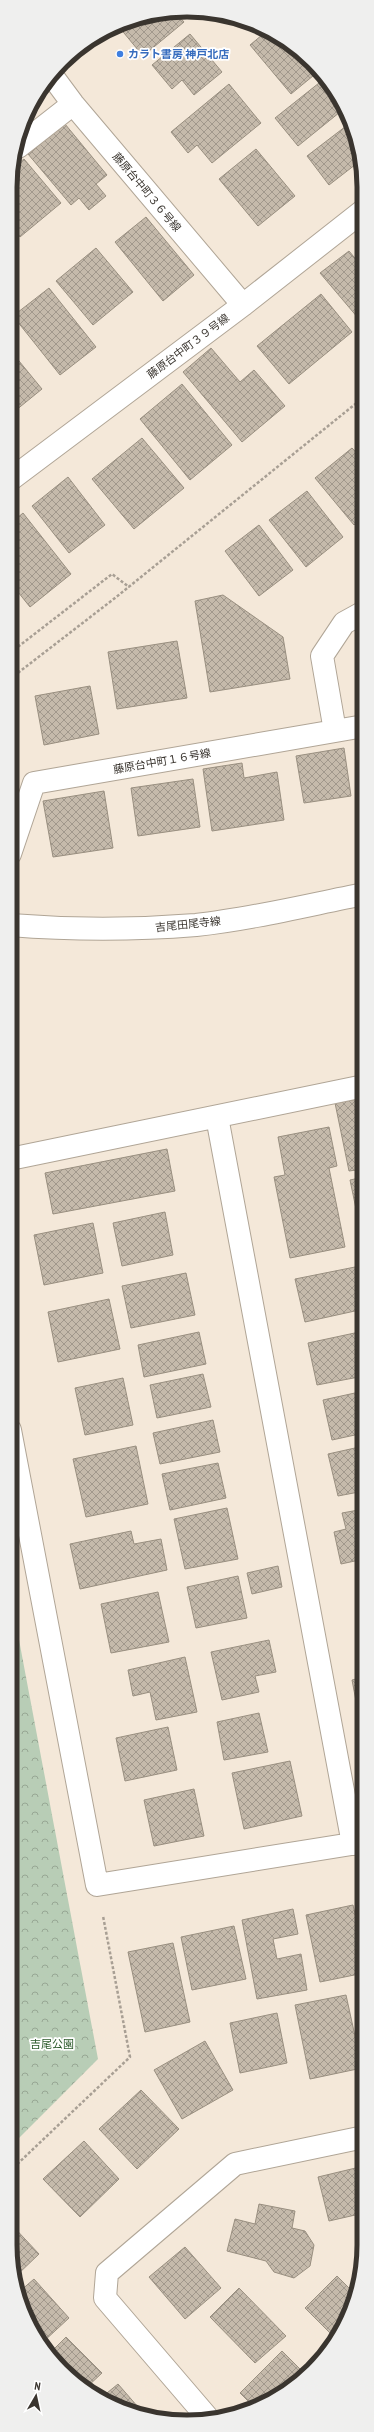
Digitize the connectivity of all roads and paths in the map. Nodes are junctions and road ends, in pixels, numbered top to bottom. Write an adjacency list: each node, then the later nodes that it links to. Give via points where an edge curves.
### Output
1 (55, 80): 2 (street, 藤原台中町３６号線)
2 (73, 104): 3 (street); 5 (street, 藤原台中町３６号線)
3 (23, 143)
4 (357, 215): 5 (street, 藤原台中町３９号線)
5 (243, 305): 7 (street, 藤原台中町３９号線)
6 (357, 403): 8 (path)
7 (17, 475)
8 (129, 587): 10 (path, via 112,574); 11 (path)
9 (357, 616): 13 (street, via 344,623 322,656)
10 (17, 648)
11 (17, 673)
12 (357, 727): 13 (street, 藤原台中町１６号線)
13 (335, 731): 14 (street, 藤原台中町１６号線, via 34,784)
14 (17, 834)
15 (357, 895): 16 (street, 吉尾田尾寺線, via 197,924 124,929 56,929)
16 (17, 926)
17 (357, 1087): 18 (street)
18 (217, 1117): 19 (street); 21 (street)
19 (17, 1158)
20 (17, 1467): 23 (street)
21 (357, 1838)
22 (357, 1843): 23 (street)
23 (97, 1885): 25 (path, via 130,2057)
24 (357, 2138): 26 (street, via 235,2164 107,2273 105,2298)
25 (17, 2164)
26 (204, 2414)

